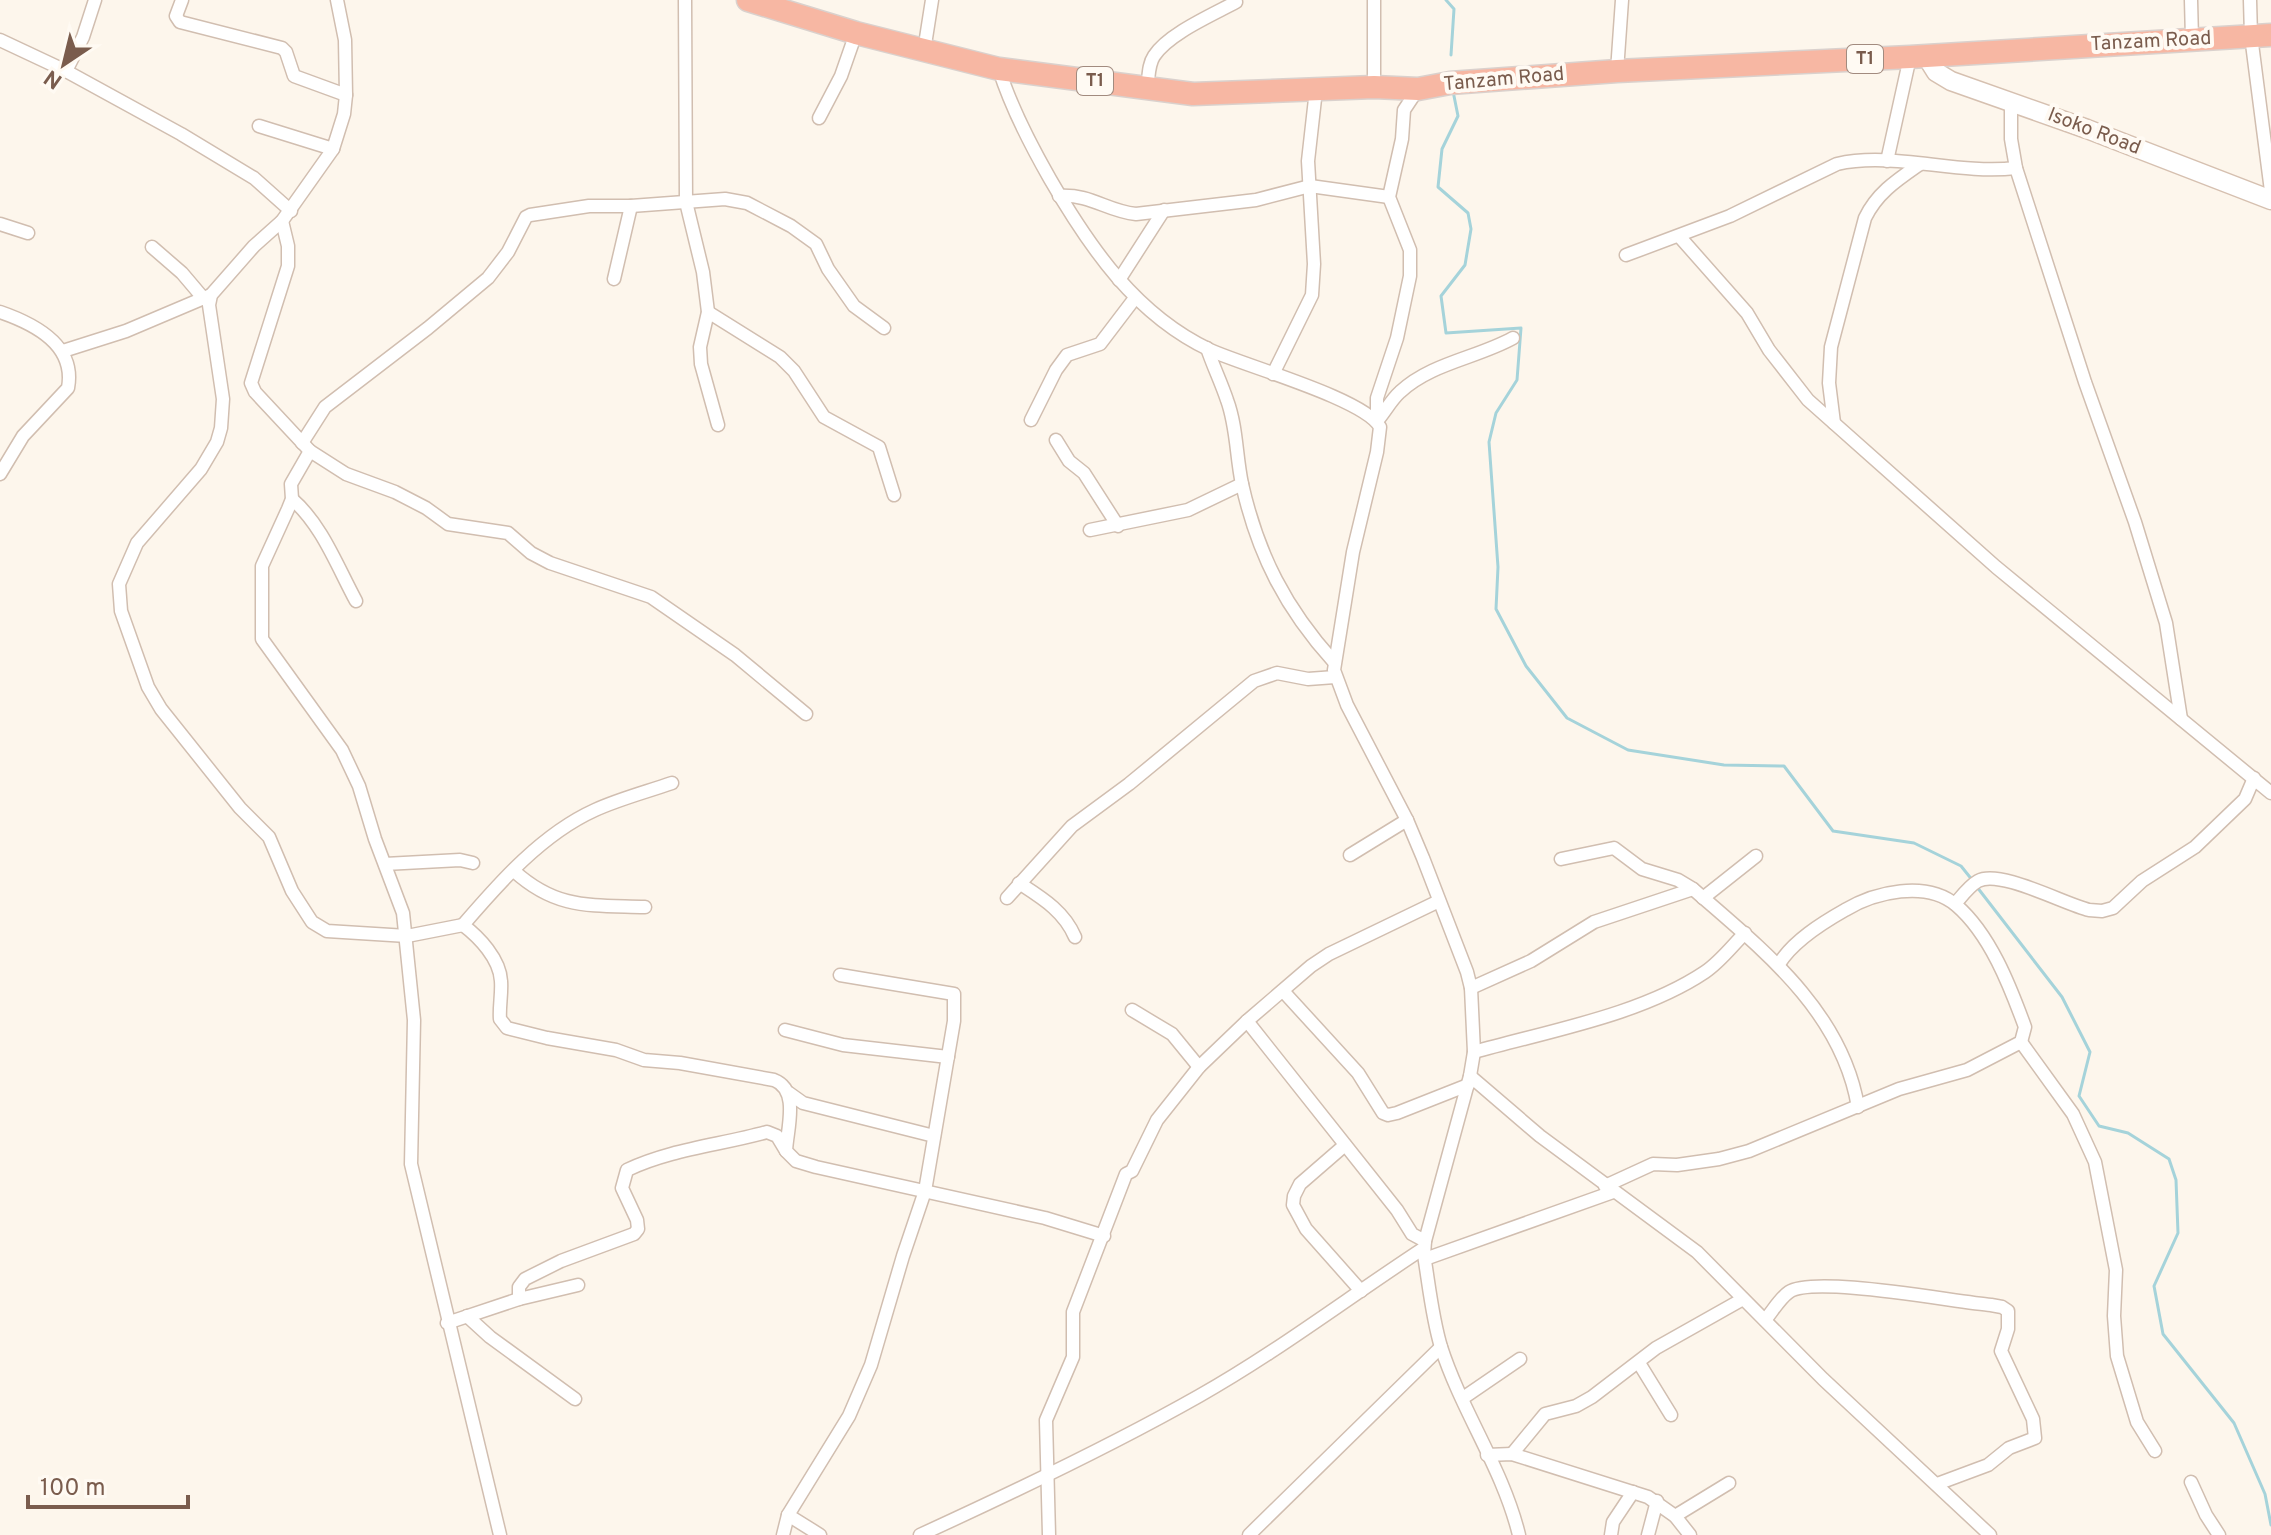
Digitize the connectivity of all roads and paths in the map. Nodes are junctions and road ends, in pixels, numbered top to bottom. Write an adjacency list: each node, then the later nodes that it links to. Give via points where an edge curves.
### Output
1 (95, 0): 19 (street)
2 (182, 0): 25 (street, via 176,16 180,22 282,48 294,76)
3 (337, 0): 25 (street, via 345,40)
4 (685, 0): 38 (street)
5 (748, 0): 12 (highway, Tanzam Road / T1)
6 (932, 0): 16 (street)
7 (1374, 0): 21 (street)
8 (1622, 0): 20 (street)
9 (2191, 0): 14 (street)
10 (2250, 0): 13 (street)
11 (1236, 2): 22 (street, via 1162,46 1150,64)
12 (856, 33): 16 (highway, Tanzam Road / T1); 27 (street)
13 (2261, 35): 14 (highway, Tanzam Road / T1); 34 (street)
14 (2192, 39): 17 (highway, Tanzam Road / T1)
15 (0, 40): 19 (street)
16 (924, 51): 18 (highway, Tanzam Road / T1)
17 (1918, 56): 20 (highway, Tanzam Road / T1); 26 (street, Isoko Road, via 1951,81); 30 (street)
18 (999, 69): 22 (highway, Tanzam Road / T1); 35 (street, via 1007,96)
19 (66, 71): 41 (street, via 254,178)
20 (1617, 71): 23 (highway, Tanzam Road / T1)
21 (1374, 87): 23 (highway, Tanzam Road / T1); 24 (highway, Tanzam Road / T1)
22 (1147, 88): 24 (highway, Tanzam Road / T1, via 1193,94)
23 (1418, 89): 36 (street, via 1404,110)
24 (1316, 90): 33 (street)
25 (346, 95): 29 (street)
26 (2011, 101): 32 (street); 37 (street, Isoko Road)
27 (819, 118)
28 (259, 126): 29 (street)
29 (333, 149): 41 (street)
30 (1887, 161): 31 (street); 44 (street, via 1837,164)
31 (1920, 164): 32 (street, via 1971,171); 60 (street, via 1885,189 1865,218 1831,347)
32 (2016, 168): 74 (street, via 2162,610)
33 (1310, 186): 36 (street); 40 (street, via 1256,200); 57 (street, via 1312,295)
34 (2271, 191)
35 (1059, 196): 40 (street, via 1082,195 1120,212); 48 (street)
36 (1389, 197): 59 (street, via 1410,250 1410,276 1377,398)
37 (2271, 200)
38 (686, 202): 39 (street); 52 (street); 53 (street, via 734,200 791,226 816,244 854,306)
39 (631, 206): 47 (street); 63 (street, via 589,206 526,217 488,278 325,407)
40 (1164, 210): 48 (street)
41 (286, 216): 49 (street); 63 (street, via 288,266 251,383)
42 (0, 224): 43 (street)
43 (28, 233)
44 (1679, 236): 46 (street); 60 (street, via 1747,313 1800,392)
45 (152, 247): 49 (street)
46 (1626, 255)
47 (614, 279)
48 (1119, 280): 50 (street)
49 (208, 297): 56 (street); 93 (street, via 223,399 221,428 201,469 137,543 119,584 121,611 154,699 265,832 312,922 327,931)
50 (1135, 298): 55 (street); 58 (street, via 1100,344 1067,355)
51 (0, 312): 56 (street, via 27,322)
52 (708, 312): 61 (street, via 700,357); 66 (street, via 780,357 824,417 879,447)
53 (884, 328)
54 (1513, 338): 59 (street, via 1412,381)
55 (1207, 348): 57 (street); 65 (street, via 1235,430)
56 (63, 351): 64 (street, via 68,388 23,436)
57 (1273, 374): 59 (street, via 1327,394)
58 (1031, 420)
59 (1377, 421): 71 (street, via 1377,452)
60 (1834, 423): 74 (street, via 1996,567)
61 (718, 425)
62 (1056, 440): 68 (street)
63 (306, 447): 67 (street, via 291,484); 73 (street, via 346,474 395,492 448,524 508,533 550,563 651,597 723,646)
64 (0, 474)
65 (1242, 484): 68 (street, via 1188,510); 71 (street, via 1282,595)
66 (894, 495)
67 (292, 499): 70 (street, via 320,531); 83 (street, via 262,566 262,639 342,750)
68 (1118, 526): 69 (street)
69 (1090, 530)
70 (356, 601)
71 (1334, 662): 72 (street)
72 (1335, 677): 78 (street); 85 (street, via 1277,673 1254,681 1072,826)
73 (806, 714)
74 (2181, 719): 75 (street)
75 (2254, 778): 77 (street); 89 (street, via 2243,801 2195,847 2107,910 2080,907 2012,882 1978,881)
76 (672, 783): 84 (street, via 569,824)
77 (2271, 793)
78 (1407, 820): 79 (street); 88 (street)
79 (1350, 855)
80 (1756, 856): 86 (street)
81 (1561, 859): 86 (street, via 1614,848 1642,869 1678,880)
82 (473, 863): 83 (street)
83 (385, 864): 93 (street)
84 (514, 871): 90 (street, via 561,901); 91 (street)
85 (1019, 883): 87 (street); 94 (street, via 1057,909)
86 (1698, 893): 92 (street); 97 (street, via 1594,922 1531,961)
87 (1007, 898)
88 (1439, 901): 97 (street); 98 (street, via 1329,954)
89 (1955, 904): 95 (street, via 1924,893 1893,892 1866,899 1814,931); 102 (street, via 1982,936 2005,977 2025,1027)
90 (645, 907)
91 (463, 925): 93 (street); 107 (street, via 483,943 502,979 500,1019 507,1028 644,1060 774,1080)
92 (1745, 933): 95 (street); 103 (street, via 1714,965 1685,984 1624,1009)
93 (407, 936): 122 (street, via 414,1020 411,1164)
94 (1075, 937)
95 (1779, 964): 108 (street, via 1835,1041)
96 (840, 975): 104 (street, via 954,994)
97 (1471, 988): 103 (street)
98 (1283, 991): 100 (street); 106 (street, via 1358,1073 1383,1113 1397,1113)
99 (1132, 1010): 105 (street, via 1172,1034)
100 (1247, 1021): 105 (street); 110 (street)
101 (785, 1030): 104 (street, via 843,1045)
102 (2021, 1042): 108 (street, via 1959,1073); 129 (street, via 2073,1114 2095,1162 2116,1270 2117,1356 2137,1422)
103 (1474, 1052): 106 (street)
104 (948, 1057): 109 (street)
105 (1199, 1067): 114 (street, via 1157,1120 1126,1174)
106 (1469, 1080): 112 (street); 115 (street)
107 (789, 1093): 109 (street, via 803,1103); 111 (street)
108 (1858, 1107): 112 (street, via 1749,1151 1677,1165 1653,1164)
109 (934, 1136): 113 (street)
110 (1345, 1145): 115 (street); 117 (street, via 1300,1184 1293,1205 1306,1229)
111 (786, 1151): 113 (street, via 796,1161); 118 (street, via 777,1136 767,1132 627,1170 622,1188 637,1220 634,1234 525,1279)
112 (1609, 1189): 115 (street); 119 (street, via 1679,1236)
113 (925, 1191): 114 (street); 138 (street, via 860,1395)
114 (1104, 1236): 132 (street, via 1073,1312 1073,1357 1046,1420)
115 (1425, 1249): 117 (street); 123 (street)
116 (578, 1285): 118 (street)
117 (1361, 1291): 132 (street, via 1201,1395)
118 (519, 1299): 120 (street)
119 (1743, 1299): 121 (street); 125 (street, via 1674,1336)
120 (467, 1316): 122 (street); 127 (street)
121 (1765, 1320): 135 (street); 135 (street, via 1787,1292 1826,1286 2008,1311 2001,1351 2033,1419 2035,1438 2009,1448 1988,1465)
122 (447, 1323): 140 (street)
123 (1441, 1347): 126 (street); 145 (street)
124 (1520, 1359): 126 (street)
125 (1639, 1363): 128 (street); 130 (street, via 1576,1406 1545,1414)
126 (1463, 1398): 131 (street)
127 (575, 1399)
128 (1671, 1415)
129 (2155, 1451)
130 (1512, 1454): 131 (street); 136 (street)
131 (1487, 1455): 146 (street, via 1505,1489)
132 (1046, 1475): 143 (street); 144 (street)
133 (2191, 1482): 151 (street)
134 (1729, 1483): 139 (street)
135 (1937, 1484): 150 (street)
136 (1633, 1492): 137 (street); 147 (street, via 1613,1522)
137 (1657, 1501): 139 (street); 148 (street)
138 (788, 1515): 141 (street); 142 (street)
139 (1675, 1516): 149 (street)
140 (500, 1535)
141 (783, 1535)
142 (820, 1535)
143 (921, 1535)
144 (1049, 1535)
145 (1249, 1535)
146 (1519, 1535)
147 (1611, 1535)
148 (1648, 1535)
149 (1690, 1535)
150 (1990, 1535)
151 (2219, 1535)

